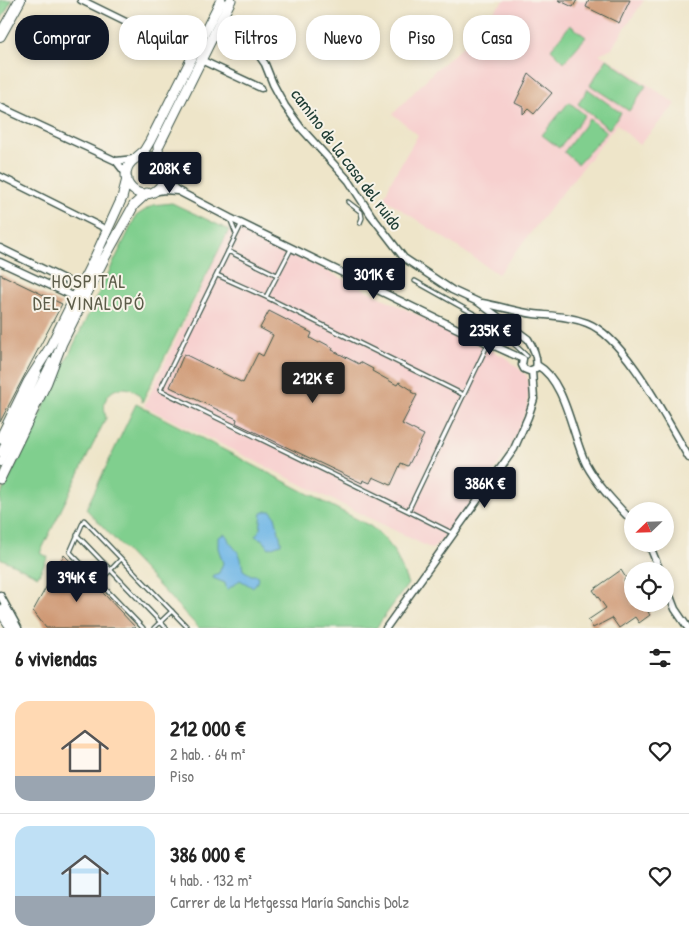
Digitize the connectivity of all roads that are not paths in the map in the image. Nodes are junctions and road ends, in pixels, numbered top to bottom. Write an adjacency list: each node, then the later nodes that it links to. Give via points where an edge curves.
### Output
1 (20, 0): 7 (main road)
2 (81, 0): 5 (street)
3 (221, 0): 6 (main road)
4 (231, 0): 8 (main road)
5 (119, 19)
6 (207, 35)
7 (0, 36)
8 (207, 41)
9 (196, 60): 15 (main road, via 147,147)
10 (197, 60): 17 (main road, via 158,146)
11 (204, 60): 13 (street)
12 (261, 60): 41 (street, camino de la casa del ruido, via 284,106 349,181 404,258 452,290)
13 (261, 88)
14 (0, 107): 16 (street)
15 (135, 158): 16 (street); 17 (main road, via 150,156); 19 (main road, via 128,166)
16 (116, 162): 19 (street)
17 (159, 162): 20 (main road)
18 (0, 176): 27 (street)
19 (127, 177): 22 (main road, via 133,189); 27 (main road)
20 (164, 178): 21 (street); 22 (main road, via 161,186)
21 (178, 191): 22 (street); 24 (street)
22 (150, 193): 42 (main road, via 134,205)
23 (348, 202): 25 (lane, via 361,212)
24 (230, 218): 26 (street); 28 (lane)
25 (360, 223)
26 (241, 224): 28 (lane); 30 (street)
27 (108, 230): 37 (main road)
28 (236, 234): 31 (lane)
29 (0, 248): 37 (street)
30 (291, 248): 35 (lane); 38 (street)
31 (228, 251): 34 (lane); 35 (lane)
32 (0, 262): 39 (street)
33 (389, 272): 38 (lane)
34 (217, 275): 40 (lane); 55 (lane, via 160,390)
35 (278, 275): 40 (lane)
36 (415, 281): 45 (lane, via 492,324)
37 (80, 286): 39 (main road)
38 (381, 292): 43 (street)
39 (75, 297): 44 (main road)
40 (266, 297): 49 (lane)
41 (478, 302): 46 (street, via 528,339); 52 (street, via 533,314 562,316 588,323 609,337 627,357)
42 (62, 343): 53 (street); 54 (main road, via 47,382)
43 (488, 344): 45 (street); 49 (lane)
44 (49, 349): 50 (main road, via 28,382); 51 (street)
45 (525, 358): 46 (street); 48 (street, via 522,367)
46 (534, 358): 47 (street)
47 (537, 365): 48 (street); 56 (street, via 549,374 566,408 585,462)
48 (532, 371): 57 (street, via 534,399 514,449)
49 (464, 395): 55 (lane)
50 (0, 439)
51 (0, 452)
52 (689, 458)
53 (0, 463)
54 (0, 479)
55 (408, 511): 57 (lane)
56 (624, 512)
57 (454, 534): 73 (street)
58 (77, 535): 59 (lane, via 84,520); 60 (lane); 61 (lane, via 70,552)
59 (122, 559): 60 (lane); 65 (lane)
60 (110, 570): 61 (lane); 66 (lane)
61 (99, 582): 69 (lane)
62 (0, 595): 68 (street)
63 (674, 606): 74 (street)
64 (0, 610): 67 (main road)
65 (172, 611): 66 (lane); 72 (lane)
66 (160, 622): 70 (lane); 71 (lane)
67 (12, 628)
68 (18, 628)
69 (143, 628)
70 (154, 628)
71 (166, 628)
72 (188, 628)
73 (386, 628)
74 (688, 628)

